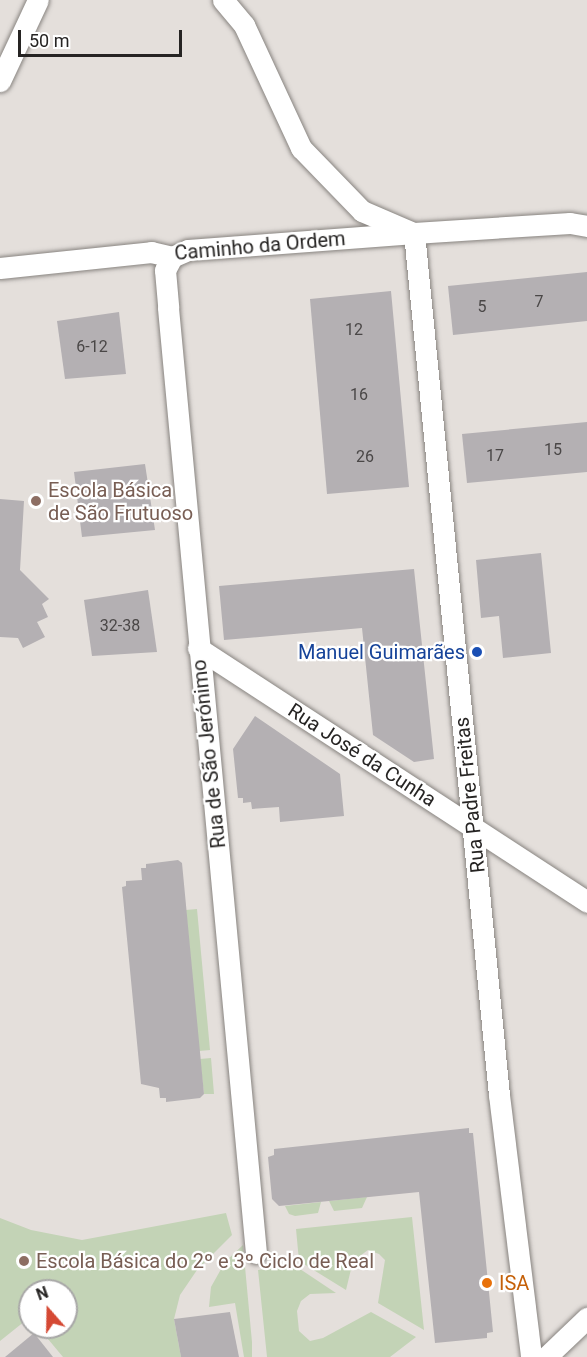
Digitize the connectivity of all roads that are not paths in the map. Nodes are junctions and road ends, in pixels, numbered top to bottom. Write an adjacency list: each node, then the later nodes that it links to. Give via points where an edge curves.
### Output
1 (38, 0): 3 (street)
2 (223, 0): 5 (street, Caminho da Ordem, via 244,25 301,148 362,211)
3 (0, 81)
4 (587, 226): 5 (street, Caminho da Ordem, via 570,223)
5 (414, 233): 6 (street, Caminho da Ordem, via 188,250); 9 (street, Rua Padre Freitas)
6 (172, 257): 7 (street, Caminho da Ordem, via 151,252); 8 (street, Rua de São Jerónimo, via 165,270)
7 (0, 268)
8 (198, 648): 9 (street, Rua José da Cunha); 11 (street, Rua de São Jerónimo)
9 (474, 828): 10 (street, Rua José da Cunha); 13 (street, Rua Padre Freitas, via 499,1095)
10 (587, 902)
11 (256, 1253)
12 (587, 1318): 14 (street)
13 (531, 1357)
14 (546, 1357)

